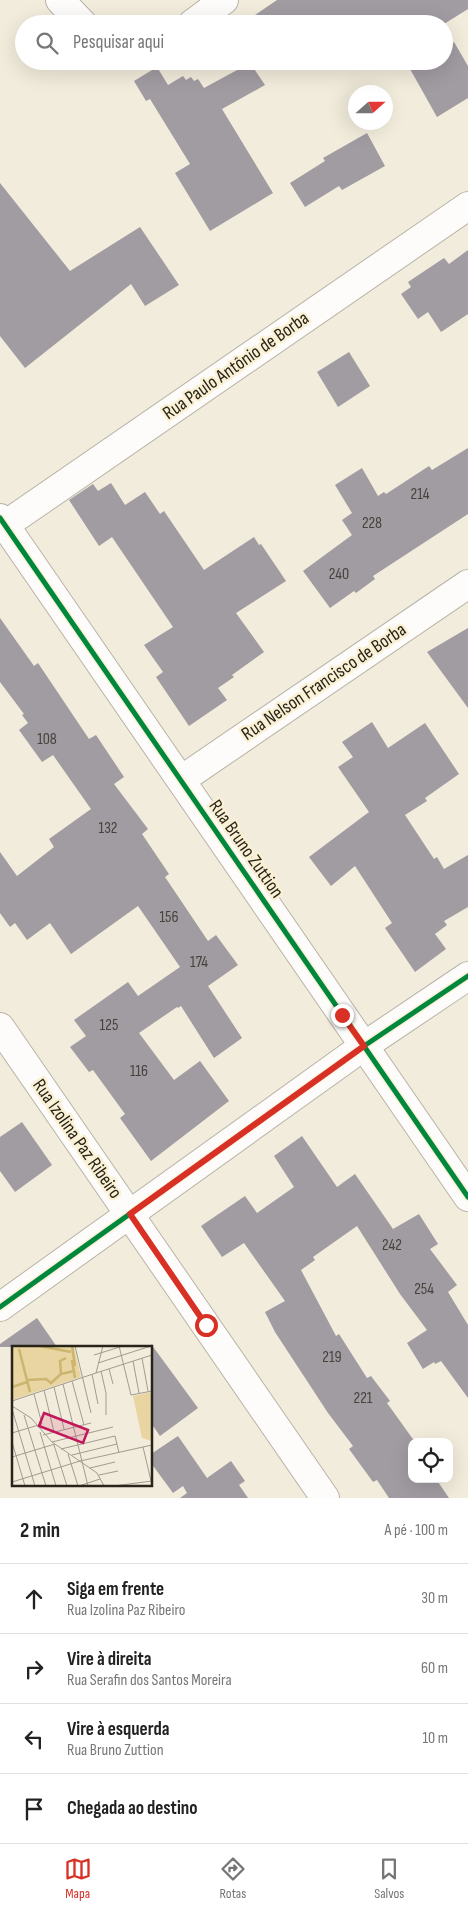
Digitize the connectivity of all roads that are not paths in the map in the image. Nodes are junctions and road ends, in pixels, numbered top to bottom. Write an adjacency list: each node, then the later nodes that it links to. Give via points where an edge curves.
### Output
1 (60, 0): 3 (street)
2 (224, 0): 4 (street)
3 (74, 15)
4 (204, 15)
5 (468, 206): 6 (street, Rua Paulo Antônio de Borba)
6 (2, 522): 8 (street, Rua Bruno Zuttion)
7 (468, 584): 8 (street, Rua Nelson Francisco de Borba)
8 (181, 780): 11 (street, Rua Bruno Zuttion)
9 (468, 976): 11 (street)
10 (0, 1027): 13 (street, Rua Izolina Paz Ribeiro)
11 (364, 1046): 12 (street, Rua Bruno Zuttion); 13 (street)
12 (468, 1197)
13 (130, 1214): 14 (street); 15 (street, Rua Izolina Paz Ribeiro)
14 (0, 1307)
15 (325, 1498)

